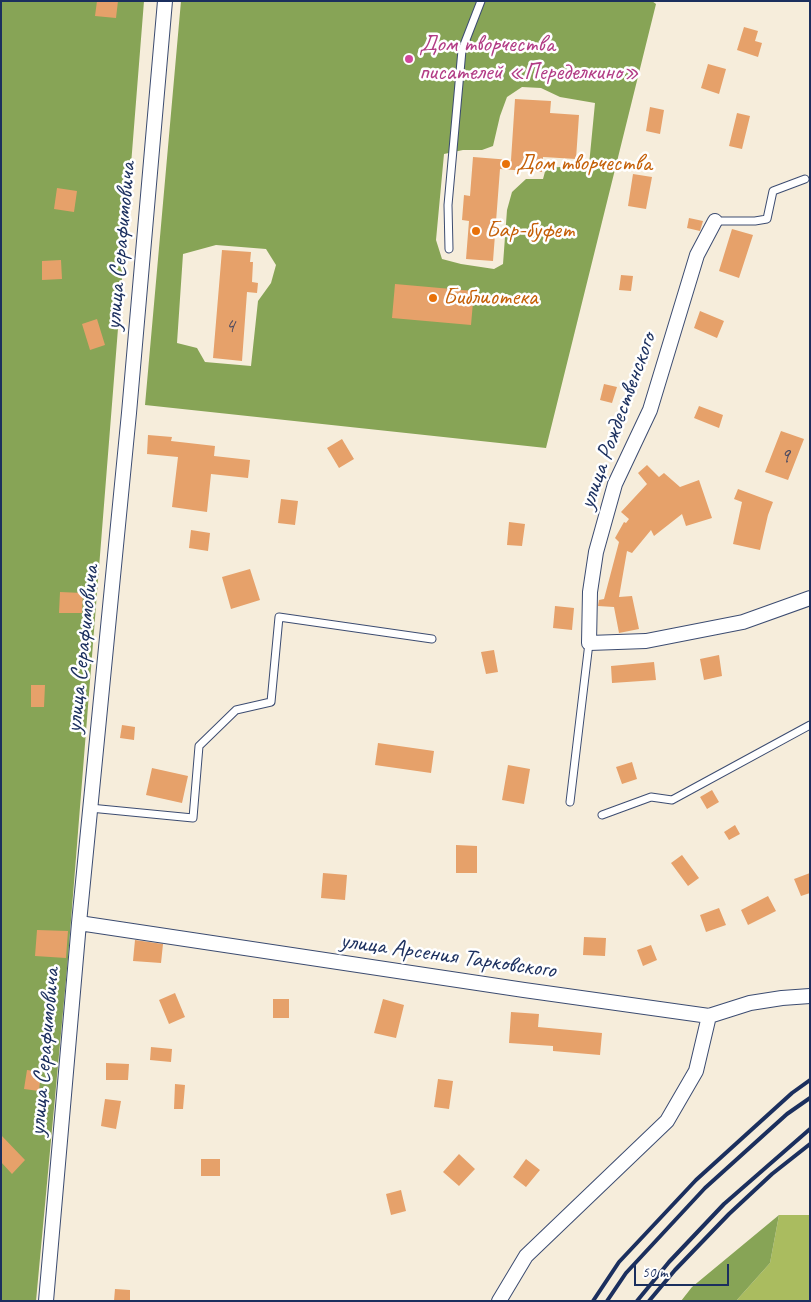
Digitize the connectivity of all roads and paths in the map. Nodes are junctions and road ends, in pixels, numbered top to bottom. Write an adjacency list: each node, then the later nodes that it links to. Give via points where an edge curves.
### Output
1 (165, 1): 11 (street, улица Серафимовича)
2 (481, 1): 5 (lane, via 462,50 448,205)
3 (805, 179): 4 (lane, via 773,191 767,218 755,222)
4 (715, 221): 8 (street, улица Рождественского, via 698,256 650,410 615,484 596,552 590,592)
5 (449, 249)
6 (810, 598): 8 (street, via 742,622 646,640)
7 (432, 639): 11 (lane, via 278,617 271,702 236,710 199,746 193,818)
8 (589, 643): 10 (lane)
9 (810, 725): 12 (lane, via 672,800 651,797)
10 (570, 802)
11 (90, 808): 13 (street, улица Серафимовича)
12 (602, 815)
13 (79, 923): 15 (street, улица Арсения Тарковского); 16 (street, улица Серафимовича)
14 (810, 996): 15 (street, улица Арсения Тарковского, via 750,1003)
15 (709, 1016): 17 (street, via 696,1071 667,1121 526,1256)
16 (46, 1301)
17 (499, 1301)

